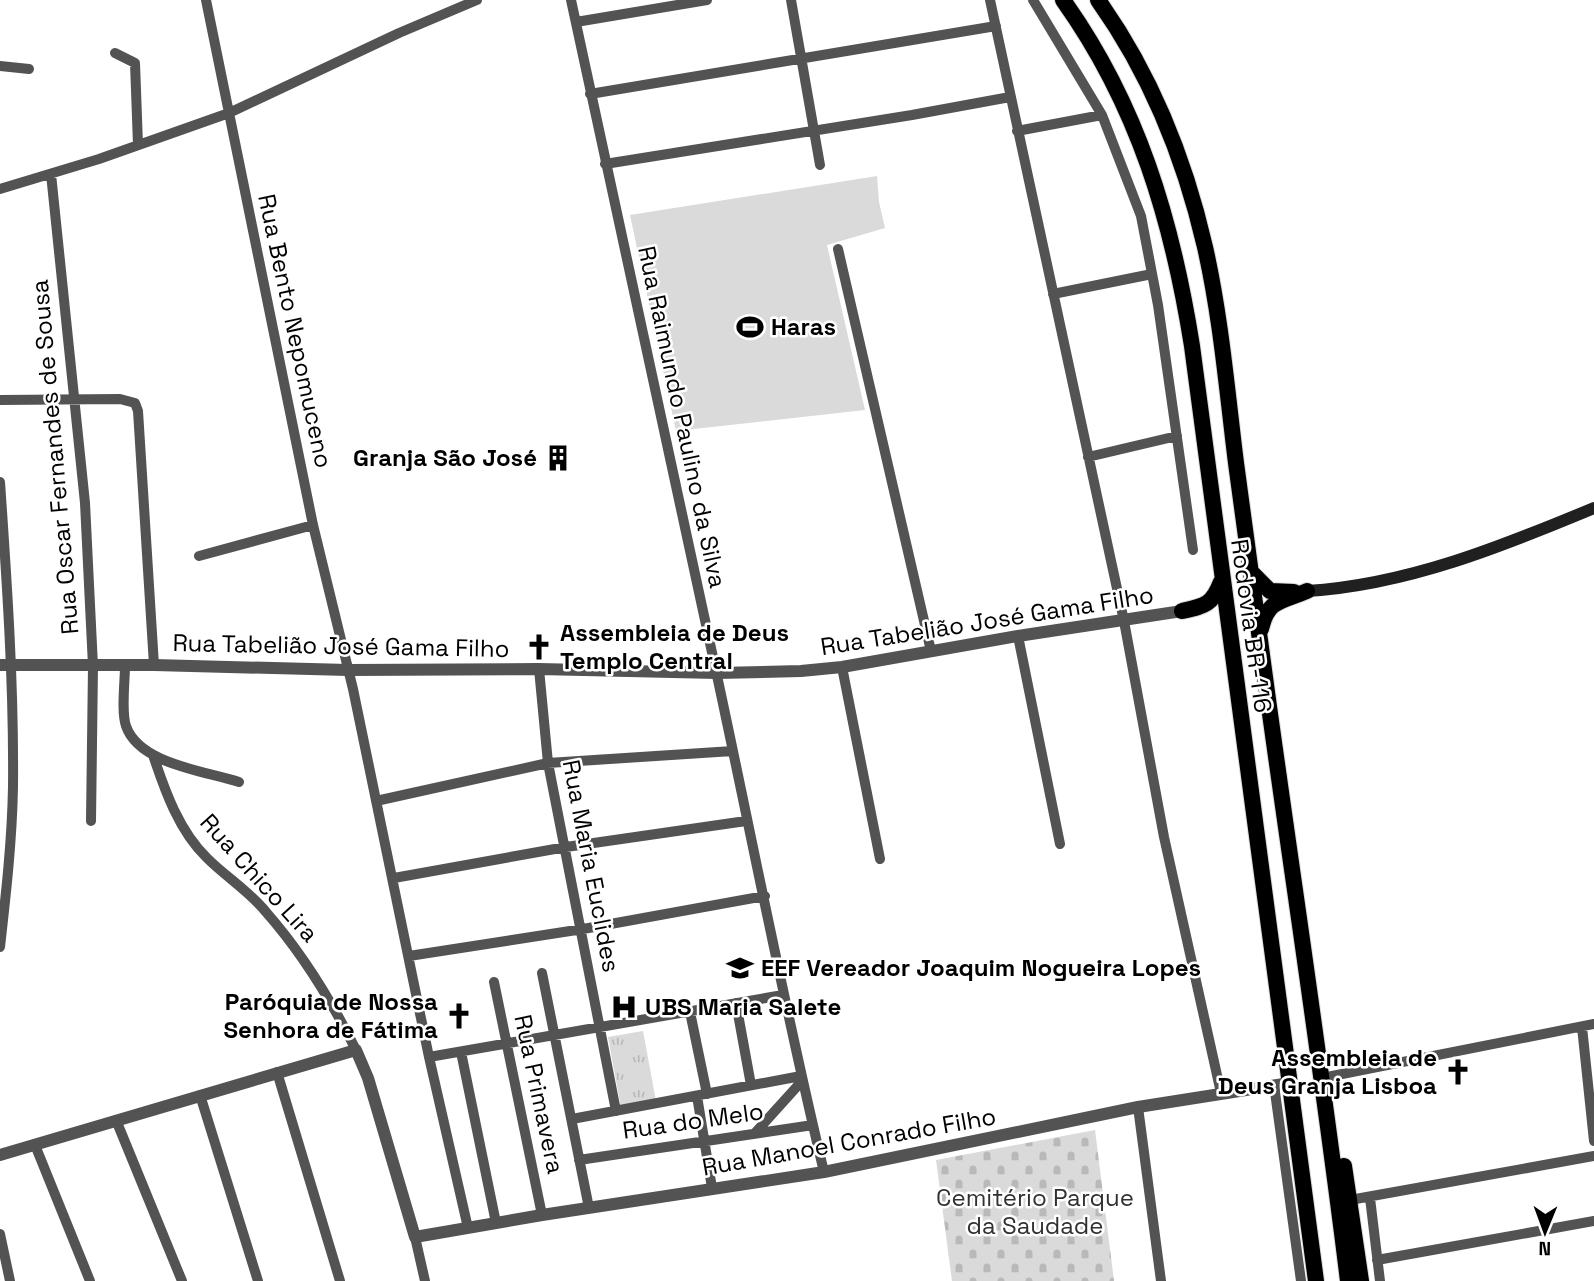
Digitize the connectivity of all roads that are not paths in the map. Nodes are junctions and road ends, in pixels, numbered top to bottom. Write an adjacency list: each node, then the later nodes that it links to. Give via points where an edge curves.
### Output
1 (206, 0): 18 (street, Rua Bento Nepomuceno)
2 (477, 0): 18 (street)
3 (571, 0): 10 (street, Rua Raimundo Paulino da Silva)
4 (706, 0): 10 (street)
5 (792, 0): 13 (street)
6 (990, 0): 11 (street)
7 (1033, 0): 19 (street)
8 (1063, 0): 40 (highway, Rodovia BR-116, via 1127,113 1171,235 1190,335)
9 (1098, 0): 39 (highway, Rodovia BR-116, via 1159,108 1202,233)
10 (576, 22): 16 (street, Rua Raimundo Paulino da Silva)
11 (996, 26): 13 (street); 17 (street)
12 (115, 53): 22 (street, via 135,63)
13 (803, 57): 16 (street); 20 (street)
14 (0, 66): 15 (street)
15 (29, 69)
16 (590, 94): 23 (street, Rua Raimundo Paulino da Silva)
17 (1010, 97): 20 (street); 21 (street)
18 (229, 113): 22 (street); 36 (street, Rua Bento Nepomuceno)
19 (1101, 115): 21 (street); 28 (street, via 1135,197)
20 (814, 130): 23 (street); 24 (street)
21 (1017, 131): 29 (street)
22 (138, 145): 25 (street)
23 (605, 164): 55 (street, Rua Raimundo Paulino da Silva)
24 (820, 165)
25 (51, 174): 26 (street); 31 (street, Rua Oscar Fernandes de Sousa)
26 (0, 189)
27 (838, 249): 47 (street)
28 (1152, 274): 29 (street); 32 (street)
29 (1053, 294): 33 (street)
30 (0, 400): 31 (street)
31 (75, 400): 49 (street, via 127,400 135,403 138,411); 50 (street, Rua Oscar Fernandes de Sousa)
32 (1177, 436): 33 (street); 37 (street)
33 (1088, 457): 43 (street)
34 (0, 482): 48 (street)
35 (1594, 508): 41 (main road, via 1458,561)
36 (313, 525): 38 (street); 54 (street, Rua Bento Nepomuceno)
37 (1193, 550)
38 (199, 556)
39 (1252, 573): 41 (highway, via 1270,591); 45 (highway, Rodovia BR-116)
40 (1222, 579): 42 (highway, via 1208,604); 44 (highway, Rodovia BR-116)
41 (1307, 591): 45 (highway, via 1270,607)
42 (1182, 611): 43 (street, Rua Tabelião José Gama Filho); 44 (highway, via 1207,614)
43 (1124, 621): 46 (street, Rua Tabelião José Gama Filho); 90 (street, via 1164,837)
44 (1229, 633): 87 (highway, Rodovia BR-116)
45 (1260, 635): 88 (highway, Rodovia BR-116)
46 (1018, 636): 47 (street, Rua Tabelião José Gama Filho); 63 (street)
47 (932, 651): 52 (street, Rua Tabelião José Gama Filho)
48 (5, 665): 50 (street, Rua Tabelião José Gama Filho); 66 (street, via 13,788)
49 (154, 665): 51 (street, Rua Tabelião José Gama Filho); 54 (street, Rua Tabelião José Gama Filho)
50 (93, 666): 51 (street, Rua Tabelião José Gama Filho); 61 (street, Rua Oscar Fernandes de Sousa)
51 (125, 666): 57 (street, Rua Chico Lira, via 125,724 135,741)
52 (842, 667): 55 (street, Rua Tabelião José Gama Filho); 65 (street)
53 (539, 669): 54 (street, Rua Tabelião José Gama Filho); 55 (street, Rua Tabelião José Gama Filho); 58 (street, Rua Maria Euclides)
54 (348, 670): 60 (street, Rua Bento Nepomuceno)
55 (717, 673): 56 (street, Rua Raimundo Paulino da Silva)
56 (733, 751): 58 (street); 62 (street, Rua Raimundo Paulino da Silva)
57 (153, 755): 59 (street); 82 (street, Rua Chico Lira, via 194,842 292,942)
58 (548, 763): 60 (street); 64 (street, Rua Maria Euclides)
59 (239, 782)
60 (376, 801): 67 (street, Rua Bento Nepomuceno)
61 (91, 821)
62 (746, 821): 64 (street); 68 (street, Rua Raimundo Paulino da Silva)
63 (1060, 844)
64 (566, 847): 67 (street); 69 (street, Rua Maria Euclides)
65 (880, 859)
66 (4, 868): 70 (street)
67 (394, 878): 71 (street, Rua Bento Nepomuceno)
68 (765, 896): 69 (street); 74 (street, Rua Raimundo Paulino da Silva)
69 (583, 929): 71 (street); 78 (street, Rua Maria Euclides)
70 (0, 947)
71 (409, 956): 84 (street, Rua Bento Nepomuceno)
72 (542, 973): 80 (street)
73 (494, 982): 81 (street, Rua Primavera)
74 (783, 995): 75 (street); 86 (street, Rua Raimundo Paulino da Silva)
75 (736, 1003): 76 (street); 89 (street)
76 (690, 1012): 78 (street); 92 (street)
77 (1594, 1024): 79 (street)
78 (601, 1027): 80 (street); 94 (street, Rua Maria Euclides)
79 (1582, 1027): 88 (street); 100 (street)
80 (555, 1035): 81 (street); 95 (street)
81 (507, 1044): 83 (street); 110 (street, Rua Primavera)
82 (356, 1050): 85 (street); 115 (street, Rua Chico Lira)
83 (461, 1052): 84 (street); 112 (street)
84 (429, 1057): 113 (street, Rua Bento Nepomuceno)
85 (277, 1072): 91 (street); 121 (street)
86 (802, 1079): 89 (street); 97 (street, Rua Raimundo Paulino da Silva); 98 (street)
87 (1282, 1084): 90 (street, Rua Manoel Conrado Filho); 124 (street); 125 (highway, Rodovia BR-116)
88 (1323, 1084): 108 (highway, via 1338,1130); 126 (highway, Rodovia BR-116)
89 (751, 1085): 92 (street)
90 (1221, 1093): 93 (street, Rua Manoel Conrado Filho)
91 (200, 1095): 96 (street); 120 (street)
92 (702, 1095): 94 (street); 99 (street)
93 (1138, 1107): 105 (street, Rua Manoel Conrado Filho); 123 (street)
94 (616, 1111): 95 (street)
95 (572, 1119): 104 (street)
96 (116, 1120): 101 (street); 119 (street)
97 (813, 1125): 98 (street, Rua do Melo); 105 (street, Rua Raimundo Paulino da Silva)
98 (754, 1133): 99 (street, Rua do Melo)
99 (704, 1140): 104 (street, Rua do Melo); 106 (street)
100 (1594, 1141)
101 (35, 1145): 102 (street); 118 (street)
102 (0, 1155)
103 (1594, 1156): 107 (street)
104 (579, 1160): 109 (street)
105 (824, 1172): 106 (street, Rua Manoel Conrado Filho)
106 (712, 1188): 109 (street, Rua Manoel Conrado Filho)
107 (1370, 1198): 108 (street); 116 (street)
108 (1350, 1200): 127 (highway)
109 (589, 1208): 110 (street, Rua Manoel Conrado Filho)
110 (542, 1215): 112 (street, Rua Manoel Conrado Filho)
111 (1594, 1221): 116 (street)
112 (496, 1223): 113 (street, Rua Manoel Conrado Filho)
113 (468, 1228): 115 (street, Rua Manoel Conrado Filho)
114 (0, 1234): 117 (street)
115 (415, 1237): 122 (street, Rua Chico Lira)
116 (1377, 1260): 128 (street)
117 (10, 1281)
118 (90, 1281)
119 (182, 1281)
120 (258, 1281)
121 (340, 1281)
122 (425, 1281)
123 (1161, 1281)
124 (1301, 1281)
125 (1316, 1281)
126 (1348, 1281)
127 (1362, 1281)
128 (1380, 1281)

